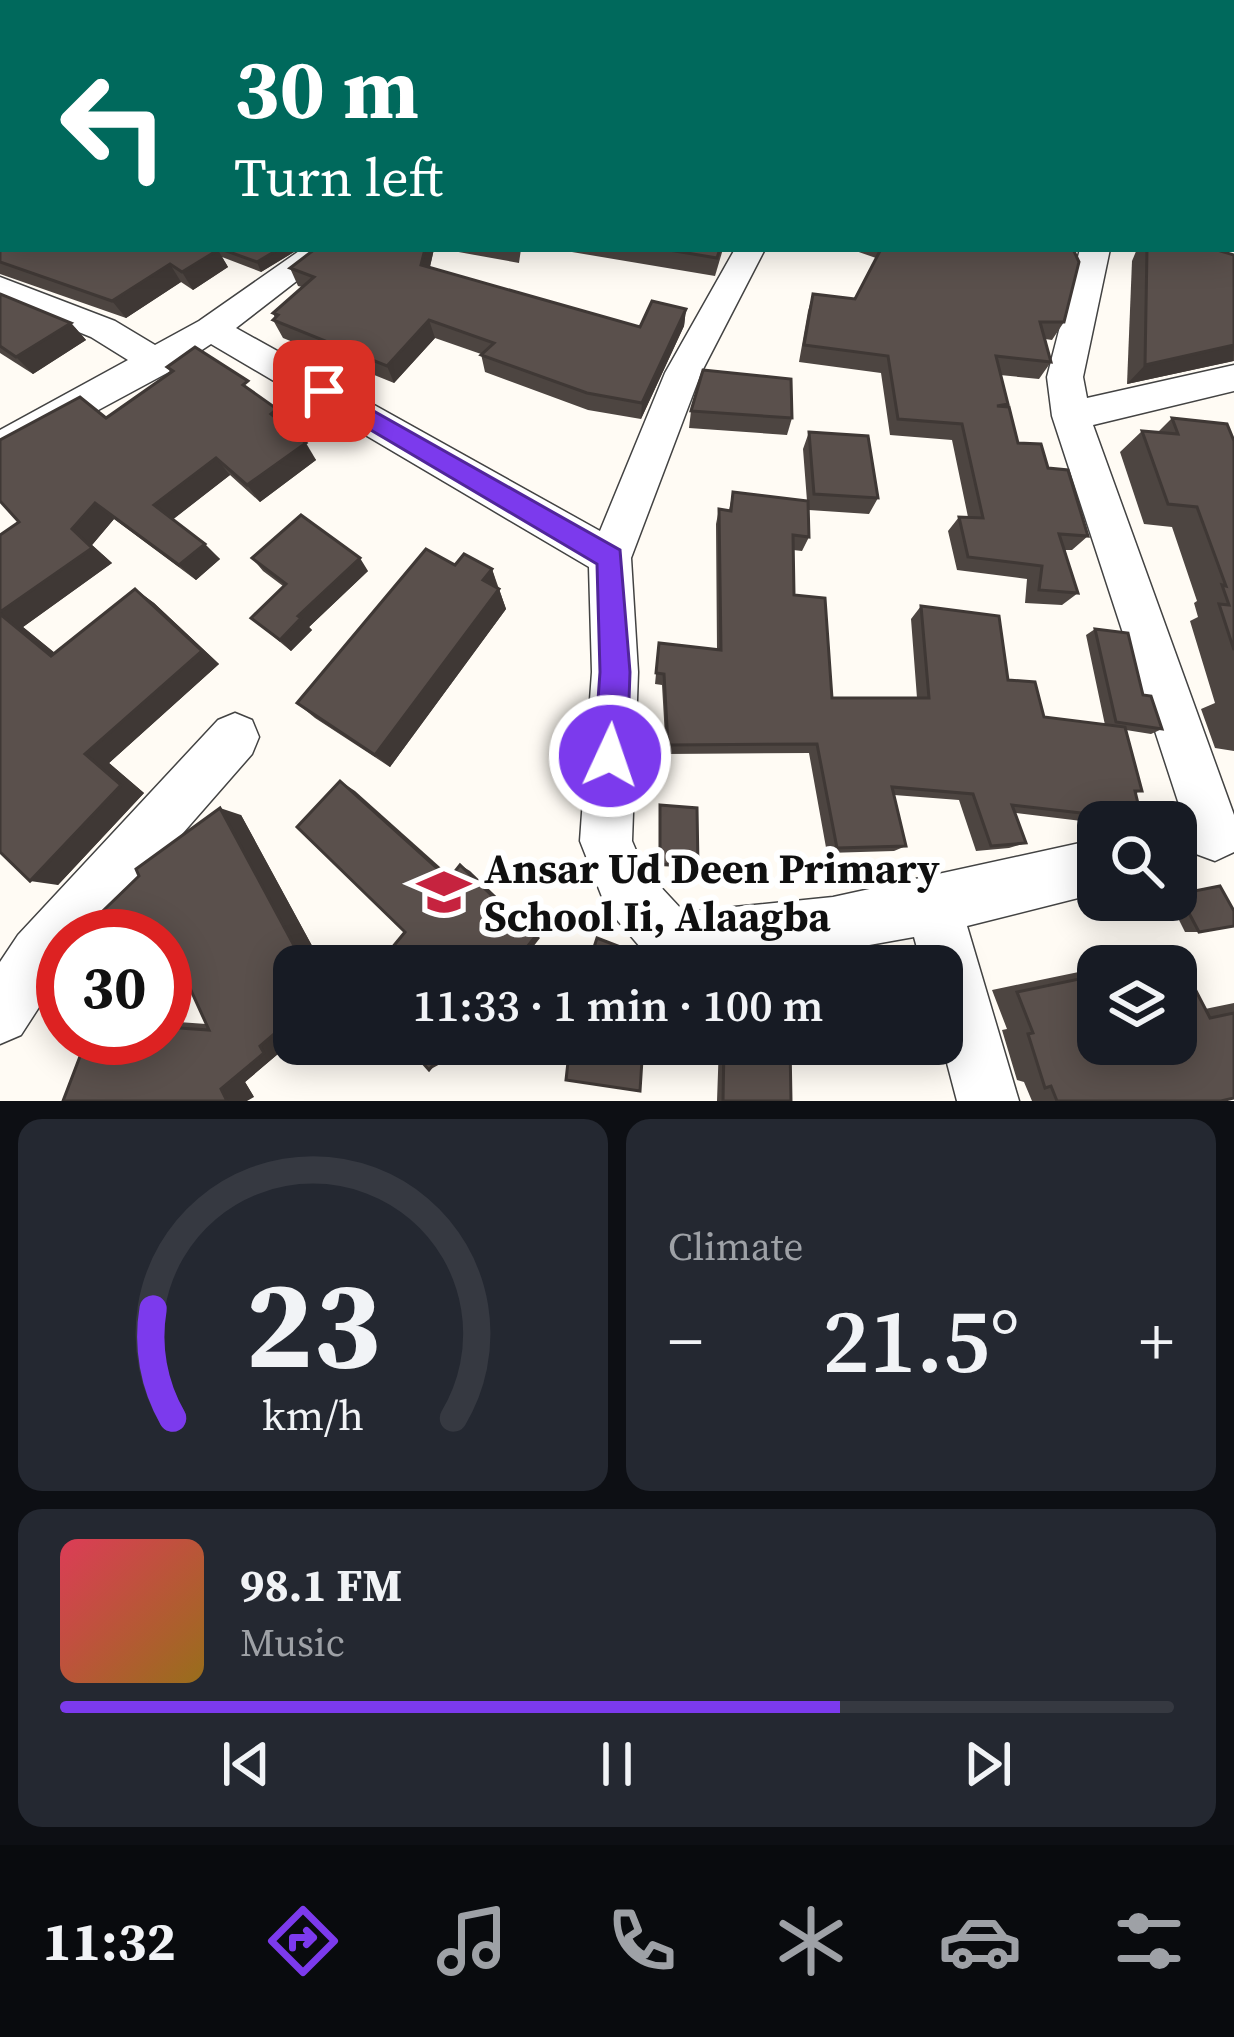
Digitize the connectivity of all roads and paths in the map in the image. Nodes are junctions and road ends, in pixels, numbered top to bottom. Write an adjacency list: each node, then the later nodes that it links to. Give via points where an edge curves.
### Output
1 (319, 252): 5 (street)
2 (748, 252): 10 (street, via 683,373)
3 (1094, 252): 8 (street, via 1065,376)
4 (0, 288): 6 (street, via 117,335)
5 (211, 329): 6 (street); 10 (street)
6 (154, 364): 9 (street)
7 (1234, 378): 8 (street)
8 (1070, 416): 12 (street)
9 (0, 448)
10 (610, 558): 14 (street, via 615,672 606,841 647,917 672,941 715,940)
11 (236, 737): 15 (street, via 38,955)
12 (1208, 838)
13 (1077, 871): 14 (street)
14 (934, 908): 16 (street)
15 (0, 1014)
16 (988, 1101)

